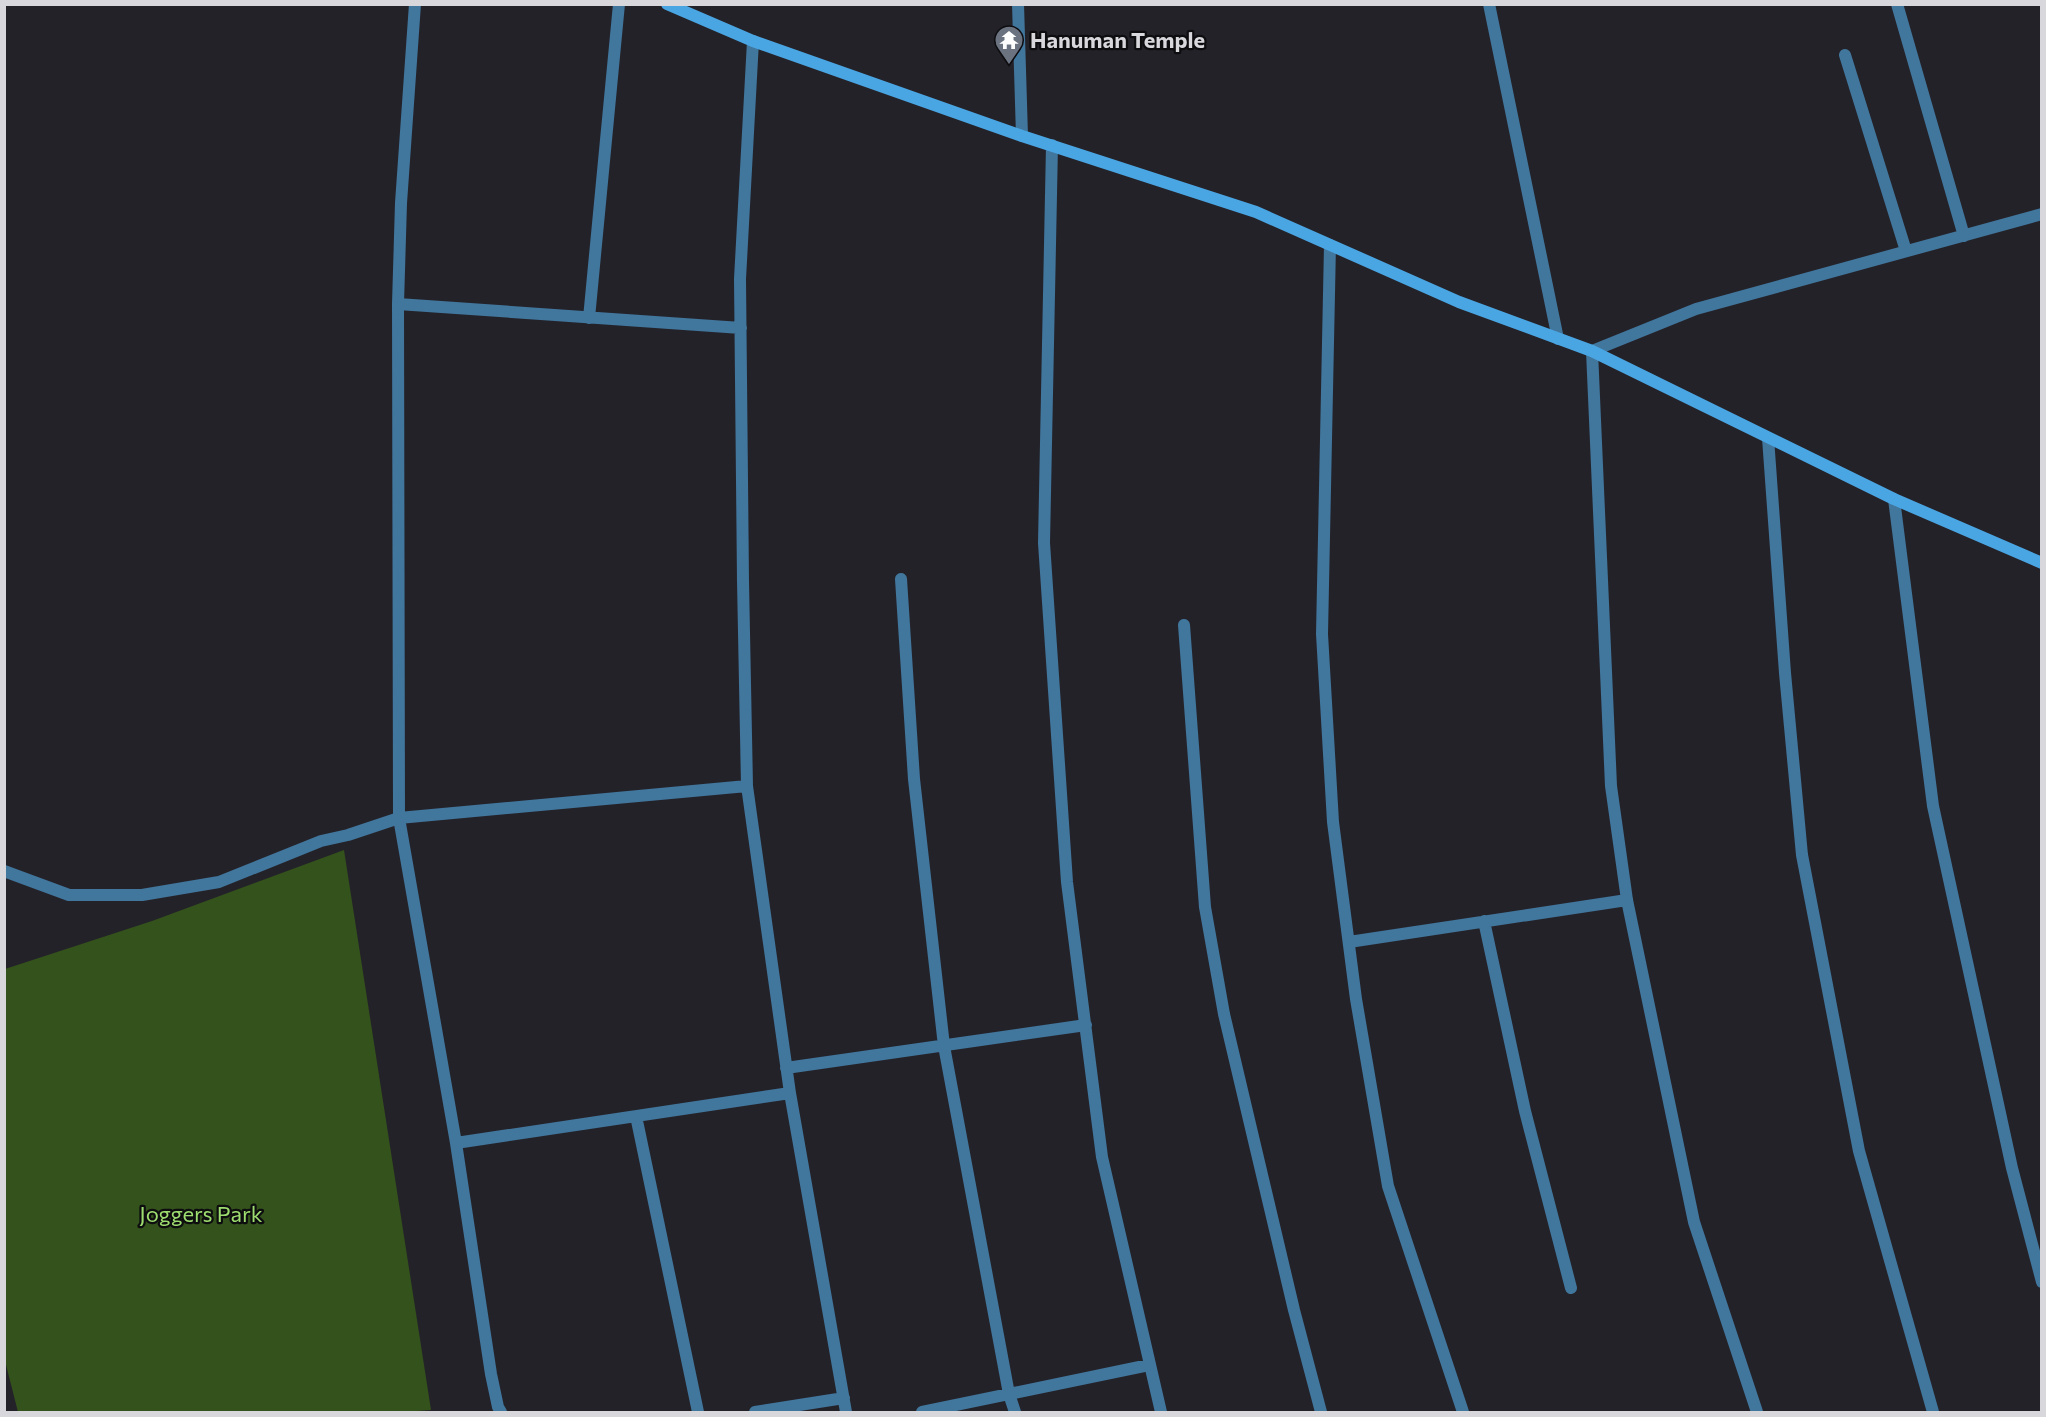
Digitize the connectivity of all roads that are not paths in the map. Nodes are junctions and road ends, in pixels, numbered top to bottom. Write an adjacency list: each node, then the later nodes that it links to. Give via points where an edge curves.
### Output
1 (415, 4): 15 (street)
2 (619, 4): 16 (street)
3 (667, 4): 7 (main road)
4 (1018, 4): 9 (street)
5 (1489, 4): 18 (street)
6 (1897, 4): 12 (street)
7 (753, 41): 9 (main road); 17 (street, via 740,279)
8 (1845, 55): 14 (street)
9 (1022, 136): 10 (main road)
10 (1052, 145): 13 (main road, via 1256,212); 31 (street, via 1044,543 1067,882)
11 (2042, 214): 12 (street)
12 (1964, 236): 14 (street)
13 (1330, 245): 18 (main road, via 1459,302); 30 (street, via 1322,634 1333,822)
14 (1906, 251): 19 (street, via 1696,309)
15 (398, 304): 16 (street); 26 (street)
16 (589, 318): 17 (street)
17 (741, 328): 25 (street)
18 (1558, 339): 19 (main road)
19 (1592, 351): 20 (main road); 28 (street, via 1611,786)
20 (1768, 438): 21 (main road); 52 (street, via 1802,855 1859,1151)
21 (1894, 499): 22 (main road); 37 (street, via 1933,806 2012,1168)
22 (2042, 563)
23 (900, 579): 32 (street, via 914,779)
24 (1184, 625): 49 (street, via 1205,907 1224,1014)
25 (747, 786): 26 (street); 33 (street)
26 (399, 818): 27 (street, via 321,841 219,882 142,895 69,895); 36 (street)
27 (4, 871)
28 (1627, 900): 29 (street); 51 (street, via 1694,1222)
29 (1484, 921): 30 (street); 38 (street, via 1525,1111)
30 (1349, 942): 50 (street, via 1388,1186)
31 (1086, 1025): 32 (street); 39 (street, via 1102,1157)
32 (944, 1046): 33 (street); 40 (street)
33 (786, 1068): 34 (street)
34 (790, 1093): 35 (street); 41 (street)
35 (636, 1116): 36 (street); 43 (street)
36 (456, 1143): 42 (street, via 490,1374)
37 (2042, 1282)
38 (1571, 1288)
39 (1149, 1365): 40 (street); 48 (street)
40 (1009, 1394): 46 (street); 47 (street)
41 (843, 1398): 44 (street); 45 (street)
42 (501, 1413)
43 (698, 1413)
44 (755, 1413)
45 (846, 1413)
46 (922, 1413)
47 (1015, 1413)
48 (1161, 1413)
49 (1321, 1413)
50 (1463, 1413)
51 (1757, 1413)
52 (1933, 1413)

